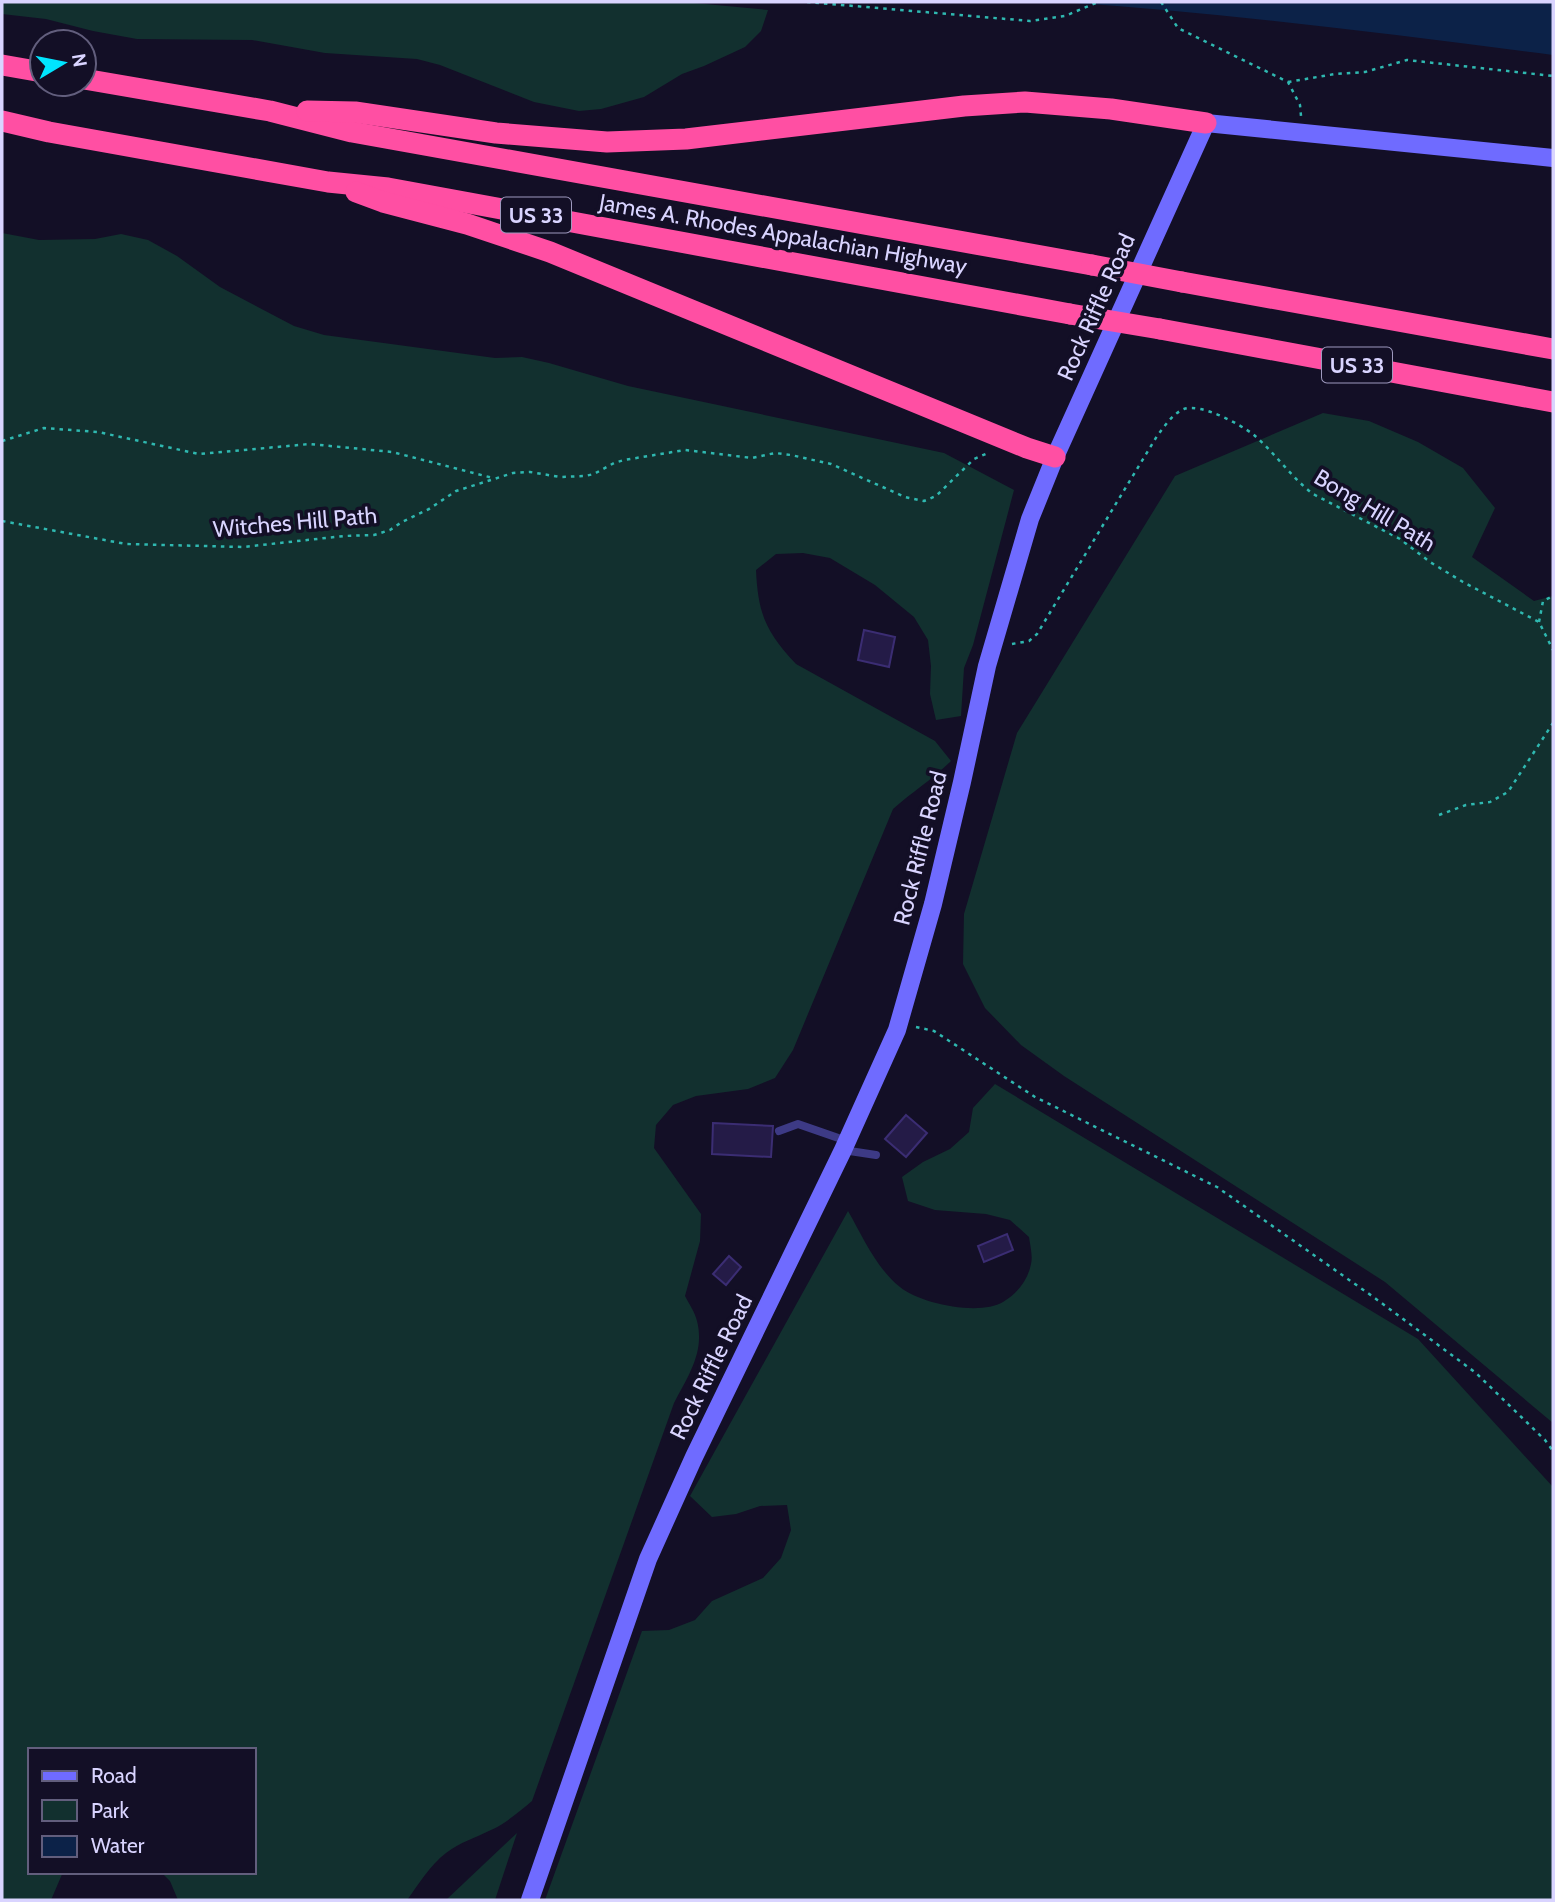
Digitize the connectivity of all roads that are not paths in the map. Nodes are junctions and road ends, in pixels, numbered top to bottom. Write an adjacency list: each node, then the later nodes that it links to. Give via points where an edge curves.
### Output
1 (2, 65): 2 (highway)
2 (28, 70)
3 (98, 81): 4 (highway, James A. Rhodes Appalachian Highway / US 33)
4 (270, 111): 6 (highway, via 355,112 496,133 607,142 686,139 1025,102); 9 (highway, James A. Rhodes Appalachian Highway / US 33, bridge, via 365,134)
5 (2, 121): 8 (highway, James A. Rhodes Appalachian Highway / US 33)
6 (1206, 123): 7 (street); 11 (street, Rock Riffle Road)
7 (1553, 158)
8 (328, 182): 10 (highway, James A. Rhodes Appalachian Highway / US 33, bridge, via 388,188); 11 (highway, via 550,253)
9 (1553, 349)
10 (1553, 402)
11 (1055, 457): 13 (street, Rock Riffle Road, via 1030,519 993,645 933,904 899,1024)
12 (779, 1131): 13 (lane, via 798,1124)
13 (845, 1146): 14 (lane); 15 (street, Rock Riffle Road, via 648,1559)
14 (876, 1155)
15 (530, 1900)

